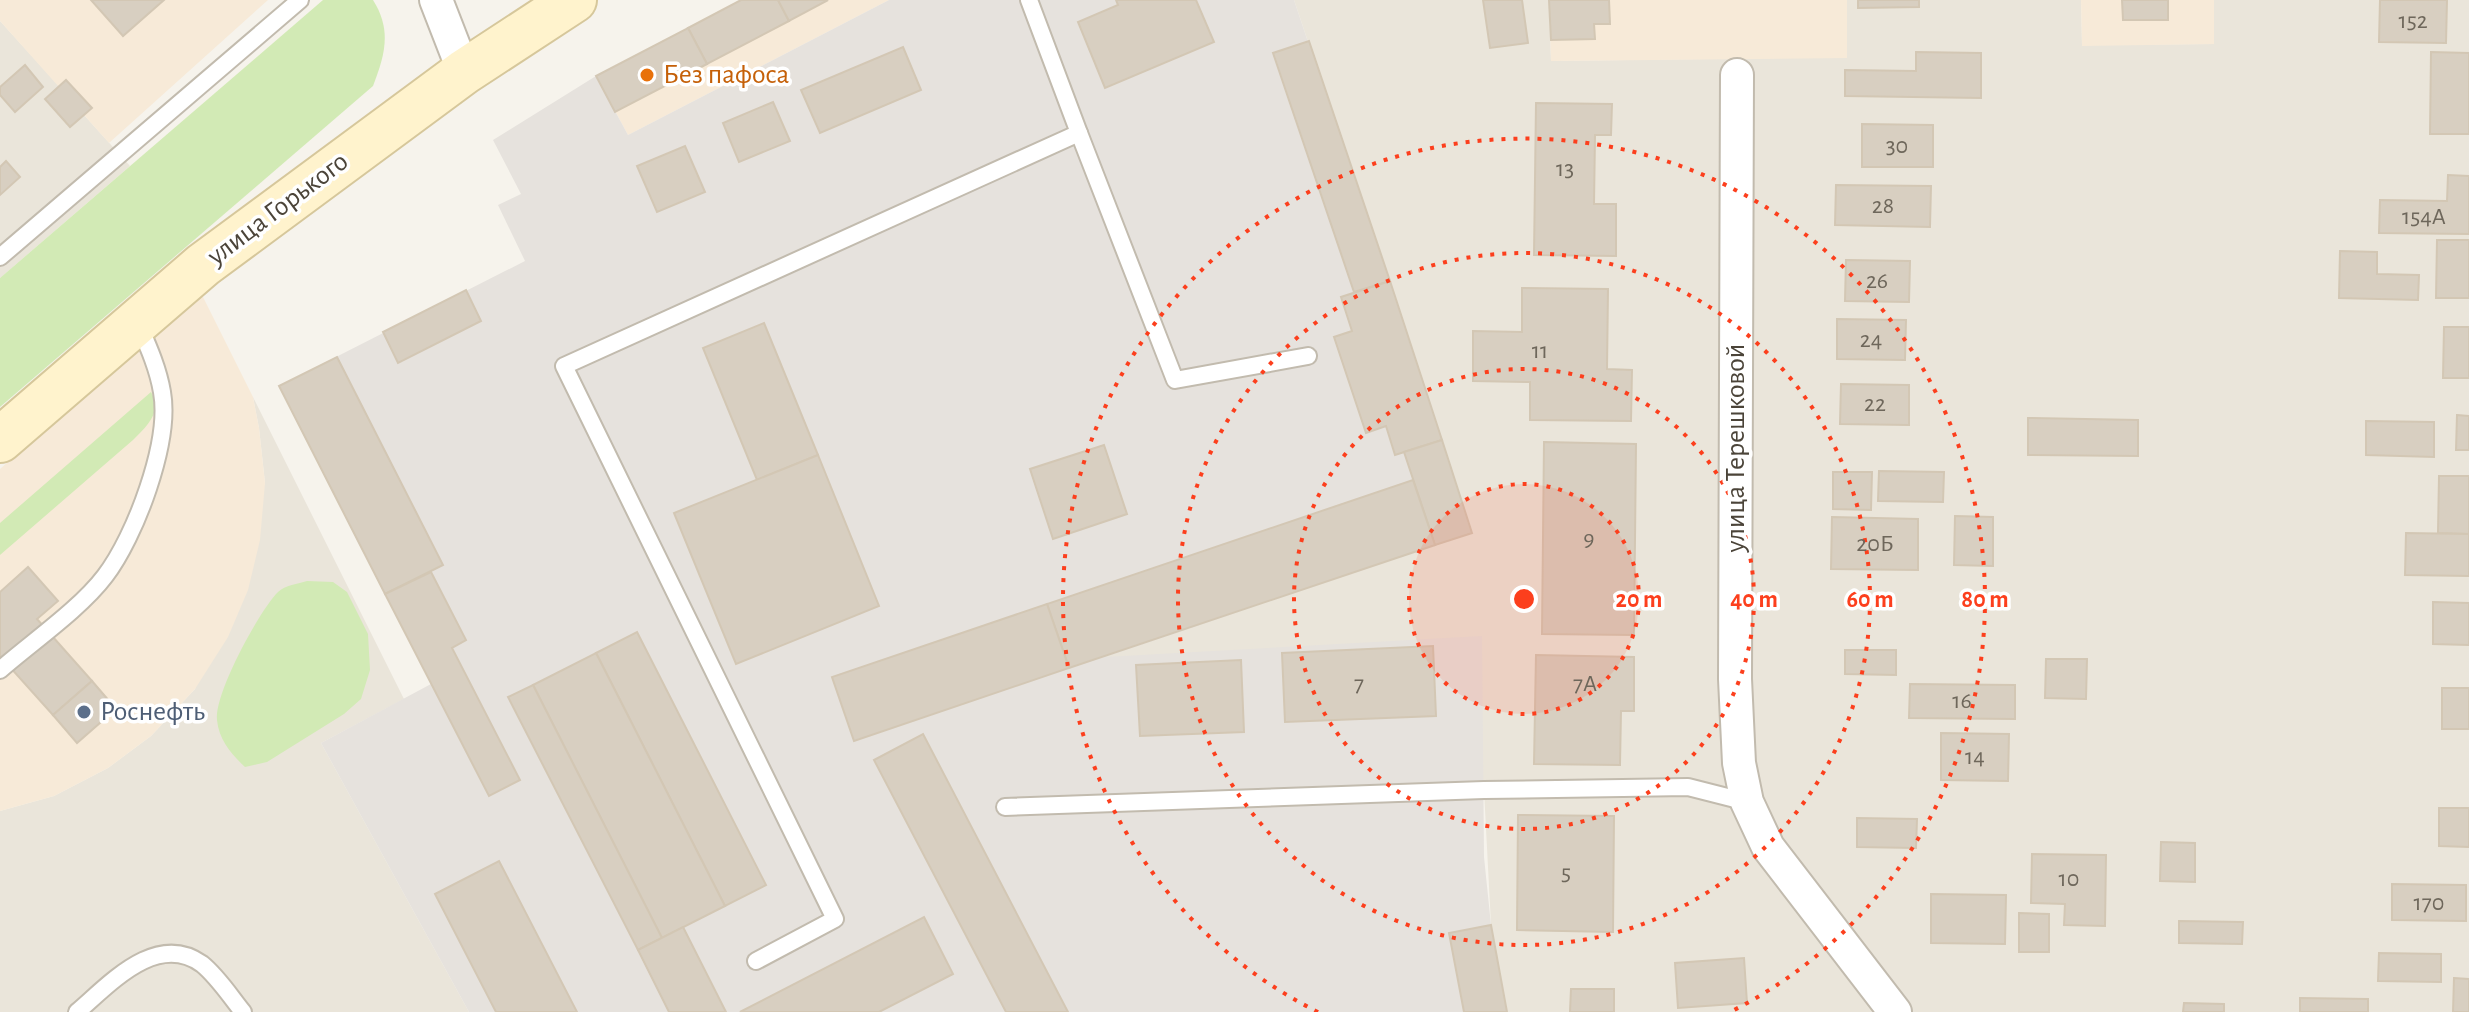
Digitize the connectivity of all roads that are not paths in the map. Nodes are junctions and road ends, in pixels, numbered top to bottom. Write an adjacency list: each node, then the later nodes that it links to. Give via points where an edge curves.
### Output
1 (300, 0): 8 (lane)
2 (436, 0): 5 (street)
3 (574, 0): 5 (main road, улица Горького)
4 (1029, 0): 7 (lane)
5 (464, 72): 9 (main road, улица Горького, via 203,265)
6 (1737, 75): 13 (street, улица Терешковой, via 1735,679 1739,763)
7 (1079, 133): 10 (lane, via 1175,380); 15 (lane, via 564,366 835,919)
8 (0, 257)
9 (137, 321): 11 (main road, улица Горького); 12 (lane, via 163,395 162,433 136,521 90,593)
10 (1308, 356)
11 (0, 440)
12 (0, 670)
13 (1747, 802): 14 (lane, via 1688,787); 18 (street, улица Терешковой, via 1768,847)
14 (1005, 807)
15 (756, 961)
16 (77, 1012): 17 (lane, via 130,968 149,957 171,954 202,964)
17 (243, 1012)
18 (1895, 1012)

